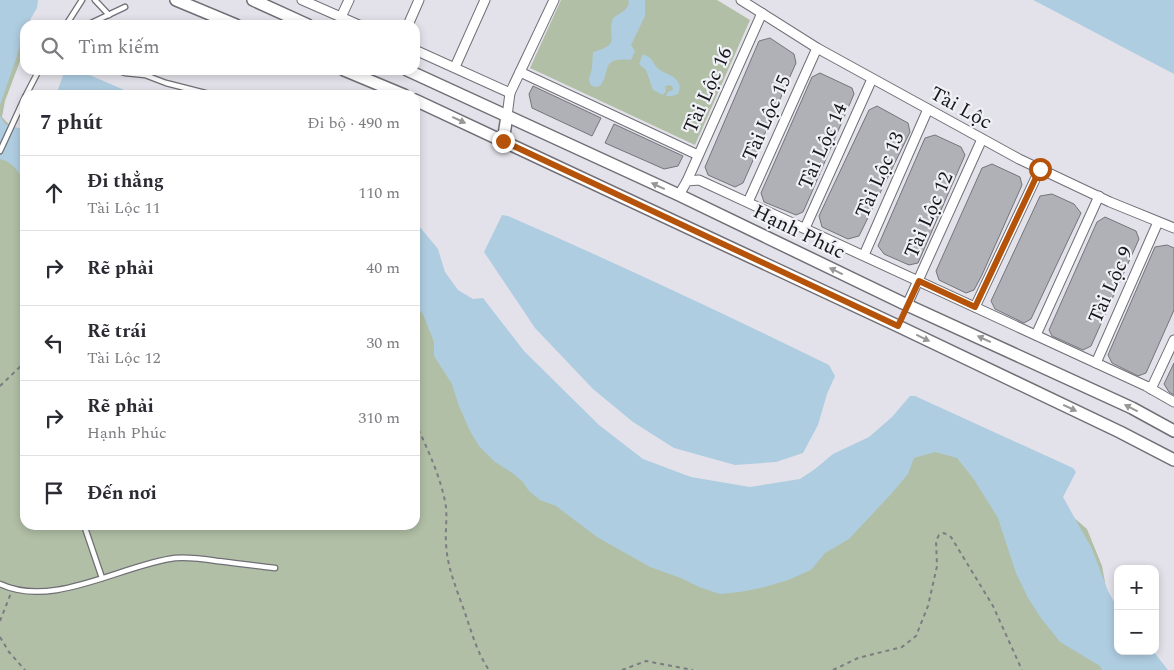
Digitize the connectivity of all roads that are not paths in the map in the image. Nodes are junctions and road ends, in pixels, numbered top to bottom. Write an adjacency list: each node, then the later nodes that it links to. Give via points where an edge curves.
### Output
1 (82, 0): 15 (lane)
2 (95, 0): 13 (lane)
3 (176, 0): 17 (street)
4 (253, 0): 18 (street)
5 (302, 0): 14 (street)
6 (349, 0): 14 (street)
7 (419, 0): 20 (street)
8 (486, 0): 23 (street)
9 (554, 0): 24 (street)
10 (742, 0): 12 (street, Tài Lộc)
11 (125, 7): 13 (lane)
12 (762, 13): 21 (street, Tài Lộc); 41 (street, Tài Lộc 16)
13 (109, 15): 16 (lane)
14 (341, 17): 19 (street)
15 (69, 20)
16 (98, 20)
17 (224, 20)
18 (297, 20)
19 (348, 20)
20 (410, 20)
21 (817, 48): 29 (street, Tài Lộc); 46 (street, Tài Lộc 15)
22 (420, 52): 23 (street)
23 (455, 67): 33 (street)
24 (520, 72): 33 (street); 41 (street)
25 (36, 75): 30 (lane)
26 (145, 75): 31 (lane)
27 (356, 75): 32 (street)
28 (418, 75): 37 (street, Hạnh Phúc)
29 (872, 79): 36 (street, Tài Lộc); 48 (street, Tài Lộc 14)
30 (29, 90)
31 (193, 90)
32 (392, 90)
33 (510, 93): 37 (street)
34 (420, 102): 39 (street, one-way to 39)
35 (20, 107): 40 (lane)
36 (928, 110): 38 (street, Tài Lộc); 50 (street, Tài Lộc 13)
37 (507, 116): 39 (street); 44 (street, Hạnh Phúc, one-way to 37)
38 (982, 139): 42 (street, Tài Lộc); 51 (street, Tài Lộc 12)
39 (503, 141): 54 (street)
40 (0, 151)
41 (698, 155): 43 (street, Tài Lộc 16)
42 (1040, 169): 45 (street, Tài Lộc); 53 (street)
43 (687, 181): 44 (street, Tài Lộc 16); 46 (street, via 699,180)
44 (680, 195): 52 (street, Hạnh Phúc, one-way to 44)
45 (1099, 196): 47 (street, Tài Lộc); 55 (street)
46 (748, 202): 48 (street)
47 (1158, 222): 49 (street, Tài Lộc); 57 (street, Tài Lộc 9)
48 (805, 228): 50 (street)
49 (1174, 228)
50 (864, 255): 51 (street)
51 (919, 281): 52 (street, Tài Lộc 12); 53 (street)
52 (908, 306): 54 (street); 60 (street, Hạnh Phúc, one-way to 52, via 1114,400)
53 (975, 307): 55 (street)
54 (898, 326): 61 (street, one-way to 61)
55 (1036, 335): 57 (street)
56 (1174, 340): 58 (street)
57 (1096, 363): 58 (street)
58 (1151, 389): 59 (street)
59 (1174, 402)
60 (1174, 431)
61 (1174, 460)
62 (86, 530): 64 (lane)
63 (275, 568): 64 (lane, via 178,558 160,560)
64 (102, 578): 65 (lane, via 44,592 30,592)
65 (0, 584)

